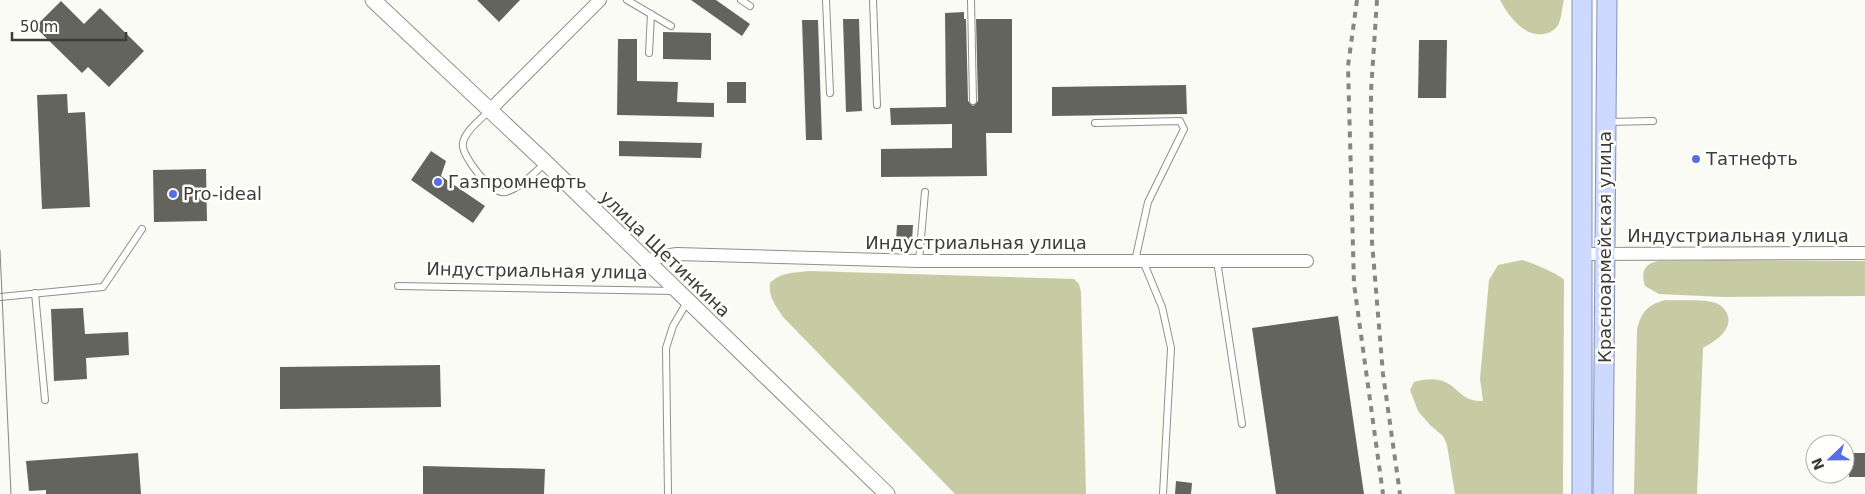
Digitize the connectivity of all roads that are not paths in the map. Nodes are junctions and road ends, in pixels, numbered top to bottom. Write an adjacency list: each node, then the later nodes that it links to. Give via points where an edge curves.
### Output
1 (373, 0): 17 (street, улица Щетинкина)
2 (600, 0): 17 (street)
3 (627, 0): 11 (lane)
4 (741, 0): 10 (lane)
5 (826, 0): 14 (lane)
6 (873, 0): 16 (lane)
7 (971, 0): 15 (lane)
8 (1582, 0): 25 (main road, Красноармейская улица)
9 (1607, 0): 19 (main road, Красноармейская улица)
10 (750, 6)
11 (651, 14): 12 (lane); 13 (lane)
12 (672, 26)
13 (649, 53)
14 (830, 93)
15 (973, 101)
16 (877, 106)
17 (490, 110): 21 (street, улица Щетинкина); 21 (lane, via 462,144 466,157 497,192 516,187)
18 (1653, 121): 19 (lane)
19 (1606, 122): 26 (main road, Красноармейская улица)
20 (1095, 123): 29 (lane, via 1180,121 1184,129 1148,202)
21 (546, 163): 27 (street, улица Щетинкина)
22 (925, 192): 28 (lane)
23 (142, 229): 34 (lane, via 103,287)
24 (1865, 253): 26 (street, Индустриальная улица)
25 (1582, 254): 26 (street, Индустриальная улица); 42 (main road, Красноармейская улица)
26 (1605, 255): 43 (main road, Красноармейская улица)
27 (646, 261): 28 (street, Индустриальная улица, via 677,254); 33 (street, улица Щетинкина)
28 (918, 261): 29 (street, Индустриальная улица)
29 (1139, 261): 30 (street, Индустриальная улица); 41 (lane, via 1162,307 1170,348)
30 (1217, 261): 31 (street, Индустриальная улица); 38 (lane)
31 (1307, 261)
32 (398, 286): 33 (lane, Индустриальная улица)
33 (675, 291): 36 (street, улица Щетинкина)
34 (35, 293): 35 (lane); 37 (lane)
35 (0, 297)
36 (687, 302): 39 (lane, via 673,326 666,348); 40 (street, улица Щетинкина)
37 (45, 400)
38 (1242, 424)
39 (668, 494)
40 (887, 494)
41 (1163, 494)
42 (1582, 494)
43 (1603, 494)

